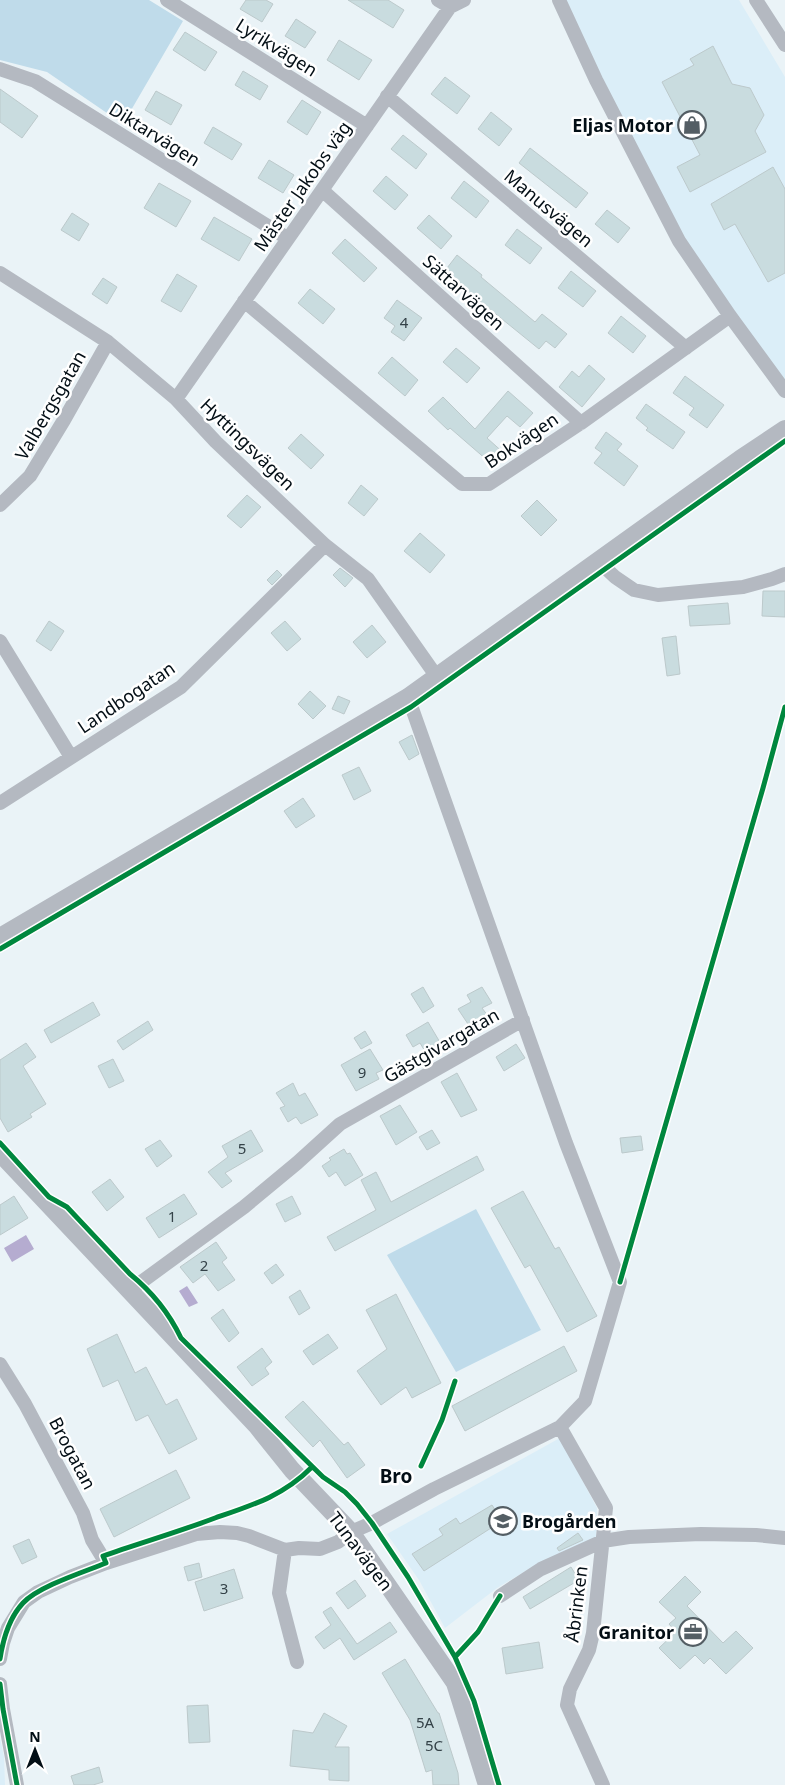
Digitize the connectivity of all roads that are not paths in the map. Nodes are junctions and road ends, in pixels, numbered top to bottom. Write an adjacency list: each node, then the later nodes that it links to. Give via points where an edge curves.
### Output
1 (167, 0): 9 (street, Lyrikvägen)
2 (464, 0): 5 (street, Mäster Jakobs väg)
3 (560, 0): 14 (street, via 596,80 679,241)
4 (756, 0): 6 (street)
5 (444, 4): 8 (street, Mäster Jakobs väg)
6 (785, 45)
7 (0, 69): 11 (street, Diktarvägen, via 35,81)
8 (387, 96): 9 (street, Mäster Jakobs väg); 16 (street, Manusvägen)
9 (367, 126): 10 (street, Mäster Jakobs väg)
10 (322, 190): 11 (street, Mäster Jakobs väg); 19 (street, Sättarvägen)
11 (287, 238): 13 (street, Mäster Jakobs väg)
12 (0, 273): 15 (street, Hyttingsvägen)
13 (244, 301): 18 (street, Mäster Jakobs väg); 19 (street, Bokvägen, via 462,484 489,484)
14 (730, 316): 16 (street, Bokvägen); 17 (street)
15 (108, 342): 18 (street, Hyttingsvägen); 21 (street, Valbergsgatan, via 30,476)
16 (686, 348): 19 (street, Bokvägen)
17 (785, 391)
18 (176, 399): 22 (street, Hyttingsvägen, via 216,442)
19 (581, 423)
20 (785, 429): 23 (street)
21 (0, 505)
22 (325, 545): 26 (street, Hyttingsvägen, via 368,579); 28 (street, Landbogatan, via 181,687)
23 (598, 561): 24 (street, via 634,590 658,595 742,588); 26 (street)
24 (785, 574)
25 (0, 641): 28 (street)
26 (437, 676): 27 (street)
27 (408, 696): 30 (street); 31 (street, Gästgivargatan)
28 (71, 756): 29 (street, Landbogatan)
29 (0, 803)
30 (0, 937)
31 (523, 1020): 33 (street, Gästgivargatan, via 340,1124 244,1207); 35 (street, via 620,1282 585,1401)
32 (0, 1153): 33 (street, Tunavägen)
33 (129, 1292): 36 (street, Tunavägen, via 256,1425 292,1470)
34 (0, 1364): 40 (street, Brogatan, via 30,1412)
35 (560, 1427): 36 (street); 38 (street, Åbrinken, via 606,1508)
36 (351, 1532): 39 (street, via 338,1542 320,1549); 46 (street, Tunavägen, via 455,1683)
37 (785, 1538): 38 (street, via 701,1534)
38 (603, 1541): 41 (street, via 541,1569); 47 (street, Åbrinken, via 590,1650 570,1689 567,1705)
39 (284, 1550): 40 (street, via 249,1536 220,1532 188,1536); 43 (street, via 279,1593)
40 (106, 1563): 42 (street, via 38,1592 24,1602 8,1628)
41 (500, 1596)
42 (0, 1659)
43 (296, 1662)
44 (0, 1684): 45 (street)
45 (17, 1785)
46 (487, 1785)
47 (603, 1785)

